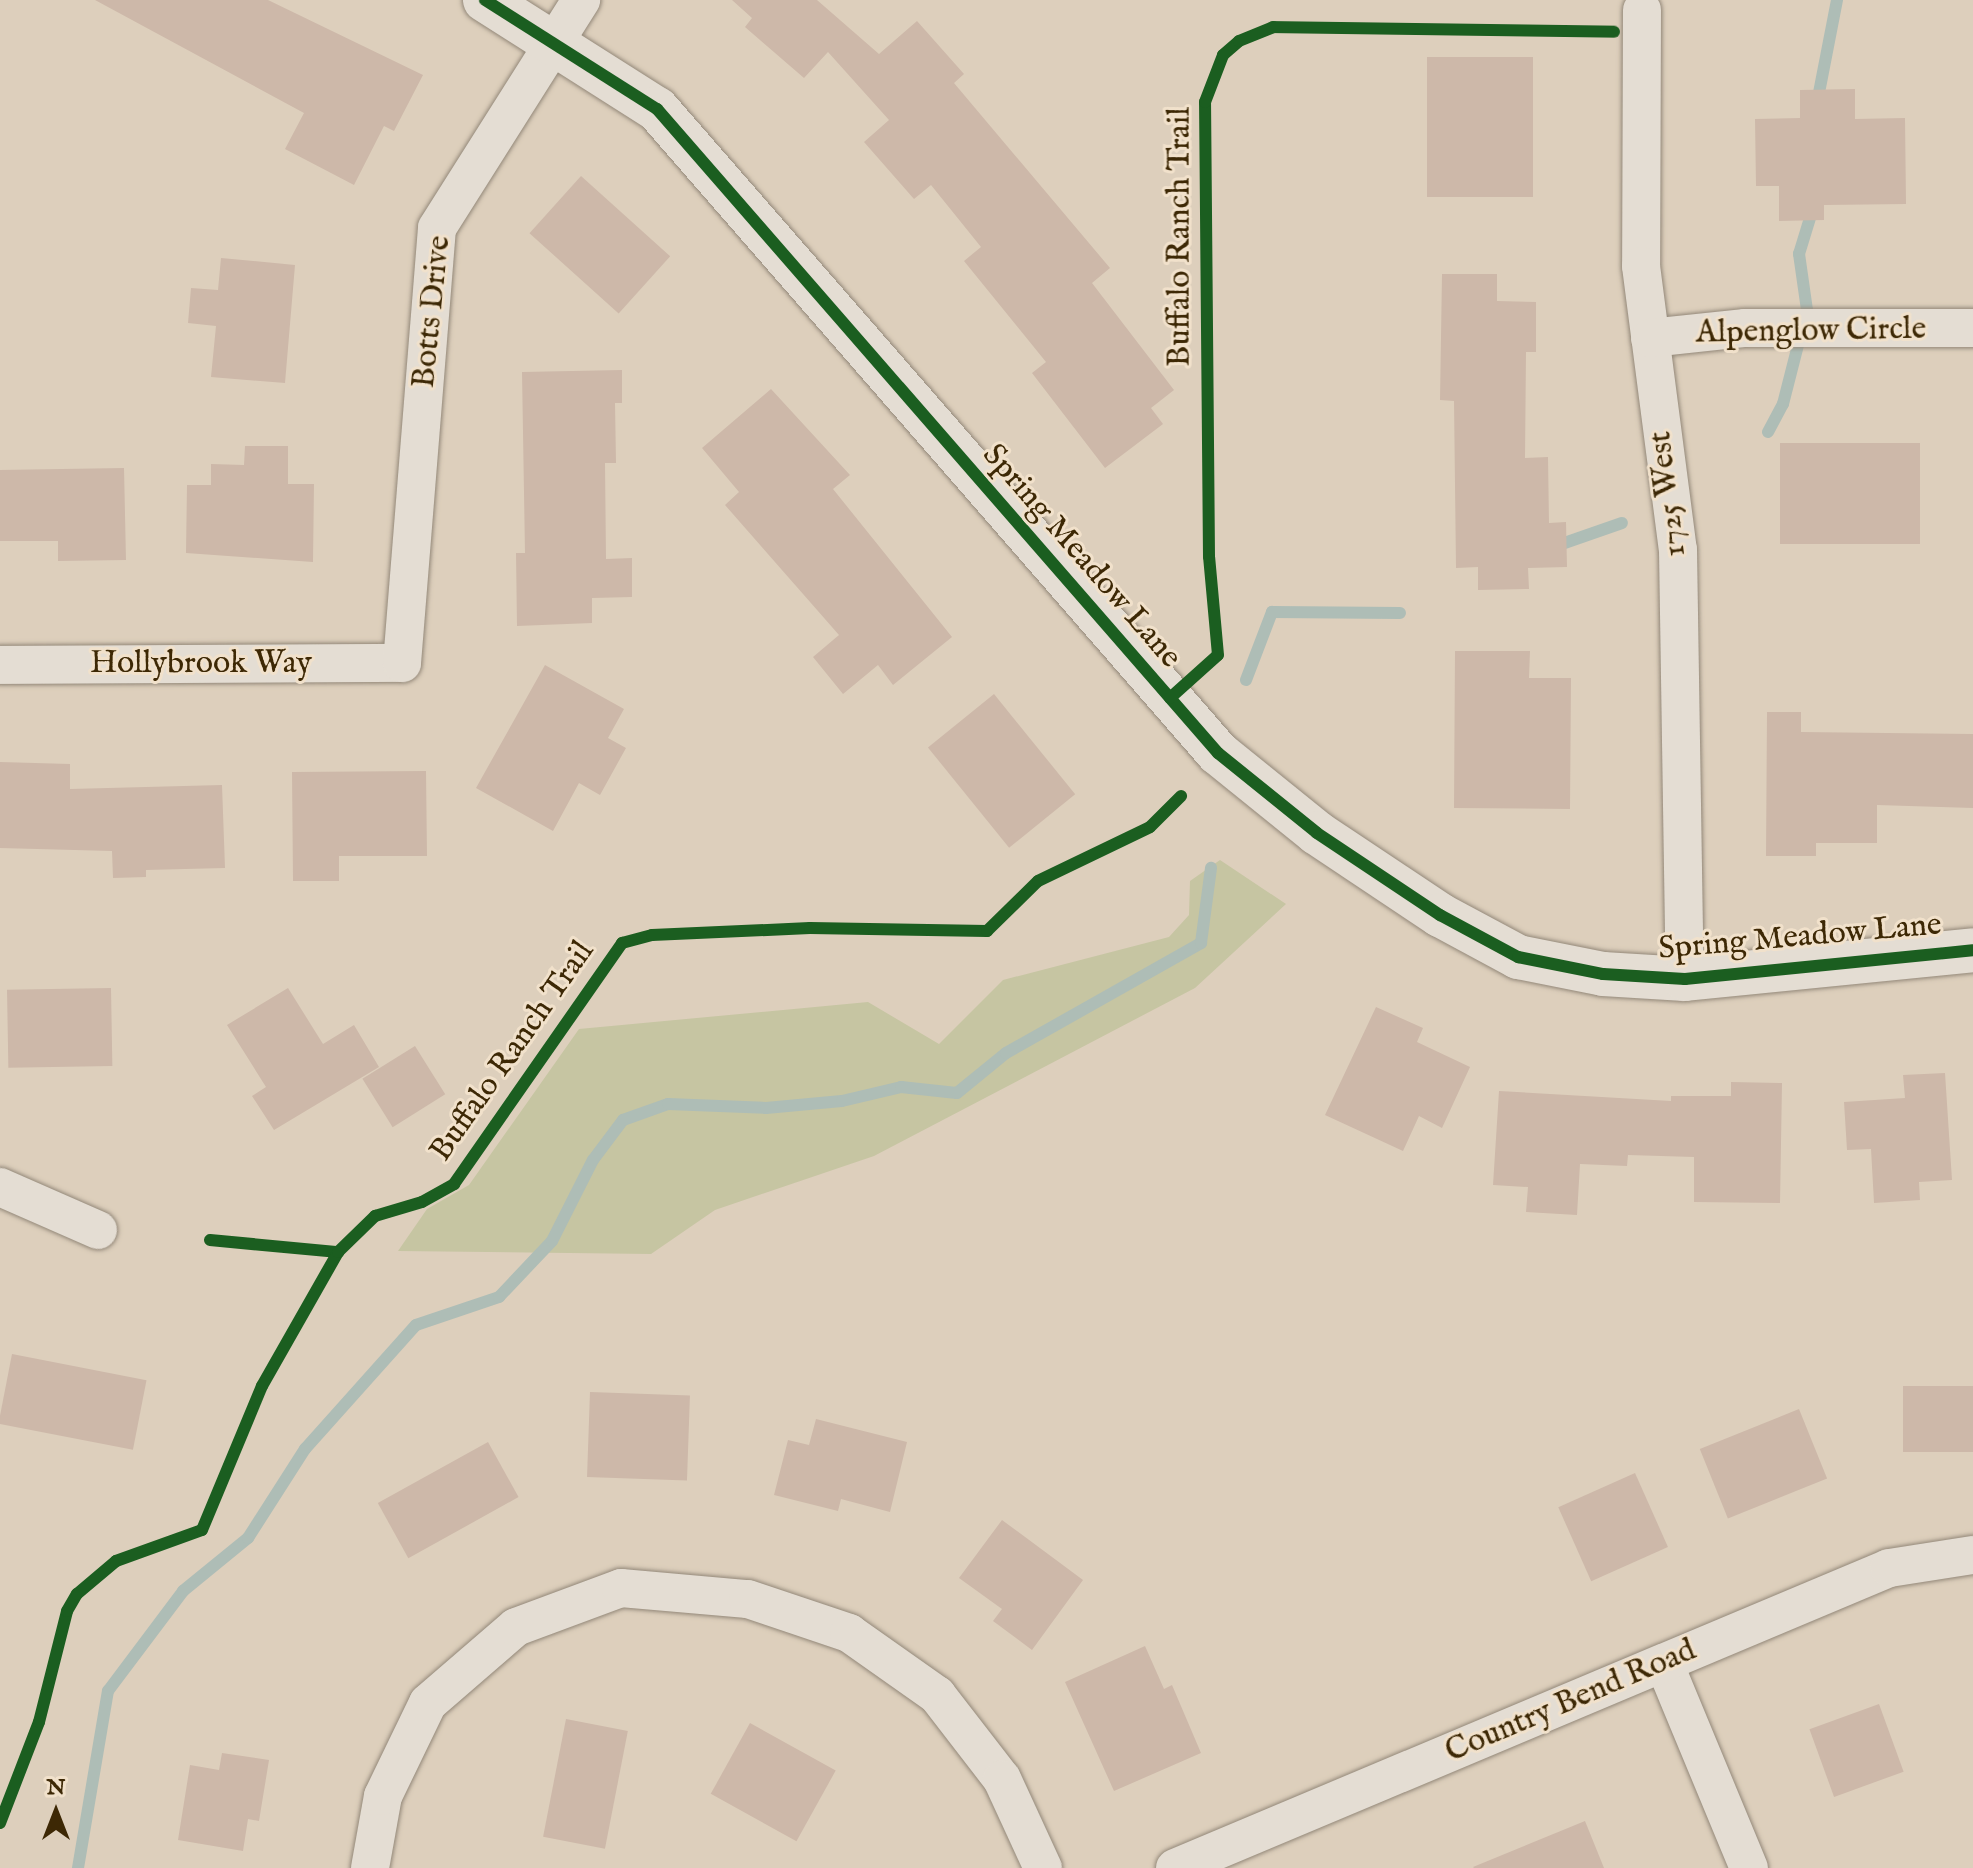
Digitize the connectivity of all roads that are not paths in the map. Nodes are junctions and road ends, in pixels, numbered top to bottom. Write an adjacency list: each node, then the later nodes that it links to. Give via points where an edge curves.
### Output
1 (485, 0): 4 (street, Spring Meadow Lane)
2 (581, 0): 4 (street, Botts Drive)
3 (1642, 10): 6 (street, 1725 West, via 1641,266)
4 (553, 44): 7 (street, Botts Drive, via 437,228); 10 (street, Spring Meadow Lane, via 657,109 1218,753 1317,833 1440,915 1518,957 1603,974)
5 (1973, 328): 6 (street, Alpenglow Circle, via 1745,328)
6 (1650, 338): 10 (street, 1725 West, via 1678,550)
7 (402, 663): 8 (street, Hollybrook Way)
8 (0, 665)
9 (1973, 950): 10 (street, Spring Meadow Lane)
10 (1685, 979)
11 (0, 1187): 12 (street)
12 (98, 1230)
13 (1973, 1555): 14 (street, Country Bend Road, via 1889,1568)
14 (1664, 1663): 17 (street, Country Bend Road); 18 (street)
15 (370, 1868): 16 (street, via 383,1796 428,1703 516,1627 621,1588 748,1599 849,1633 937,1695 1002,1779)
16 (1043, 1868)
17 (1175, 1868)
18 (1749, 1868)

